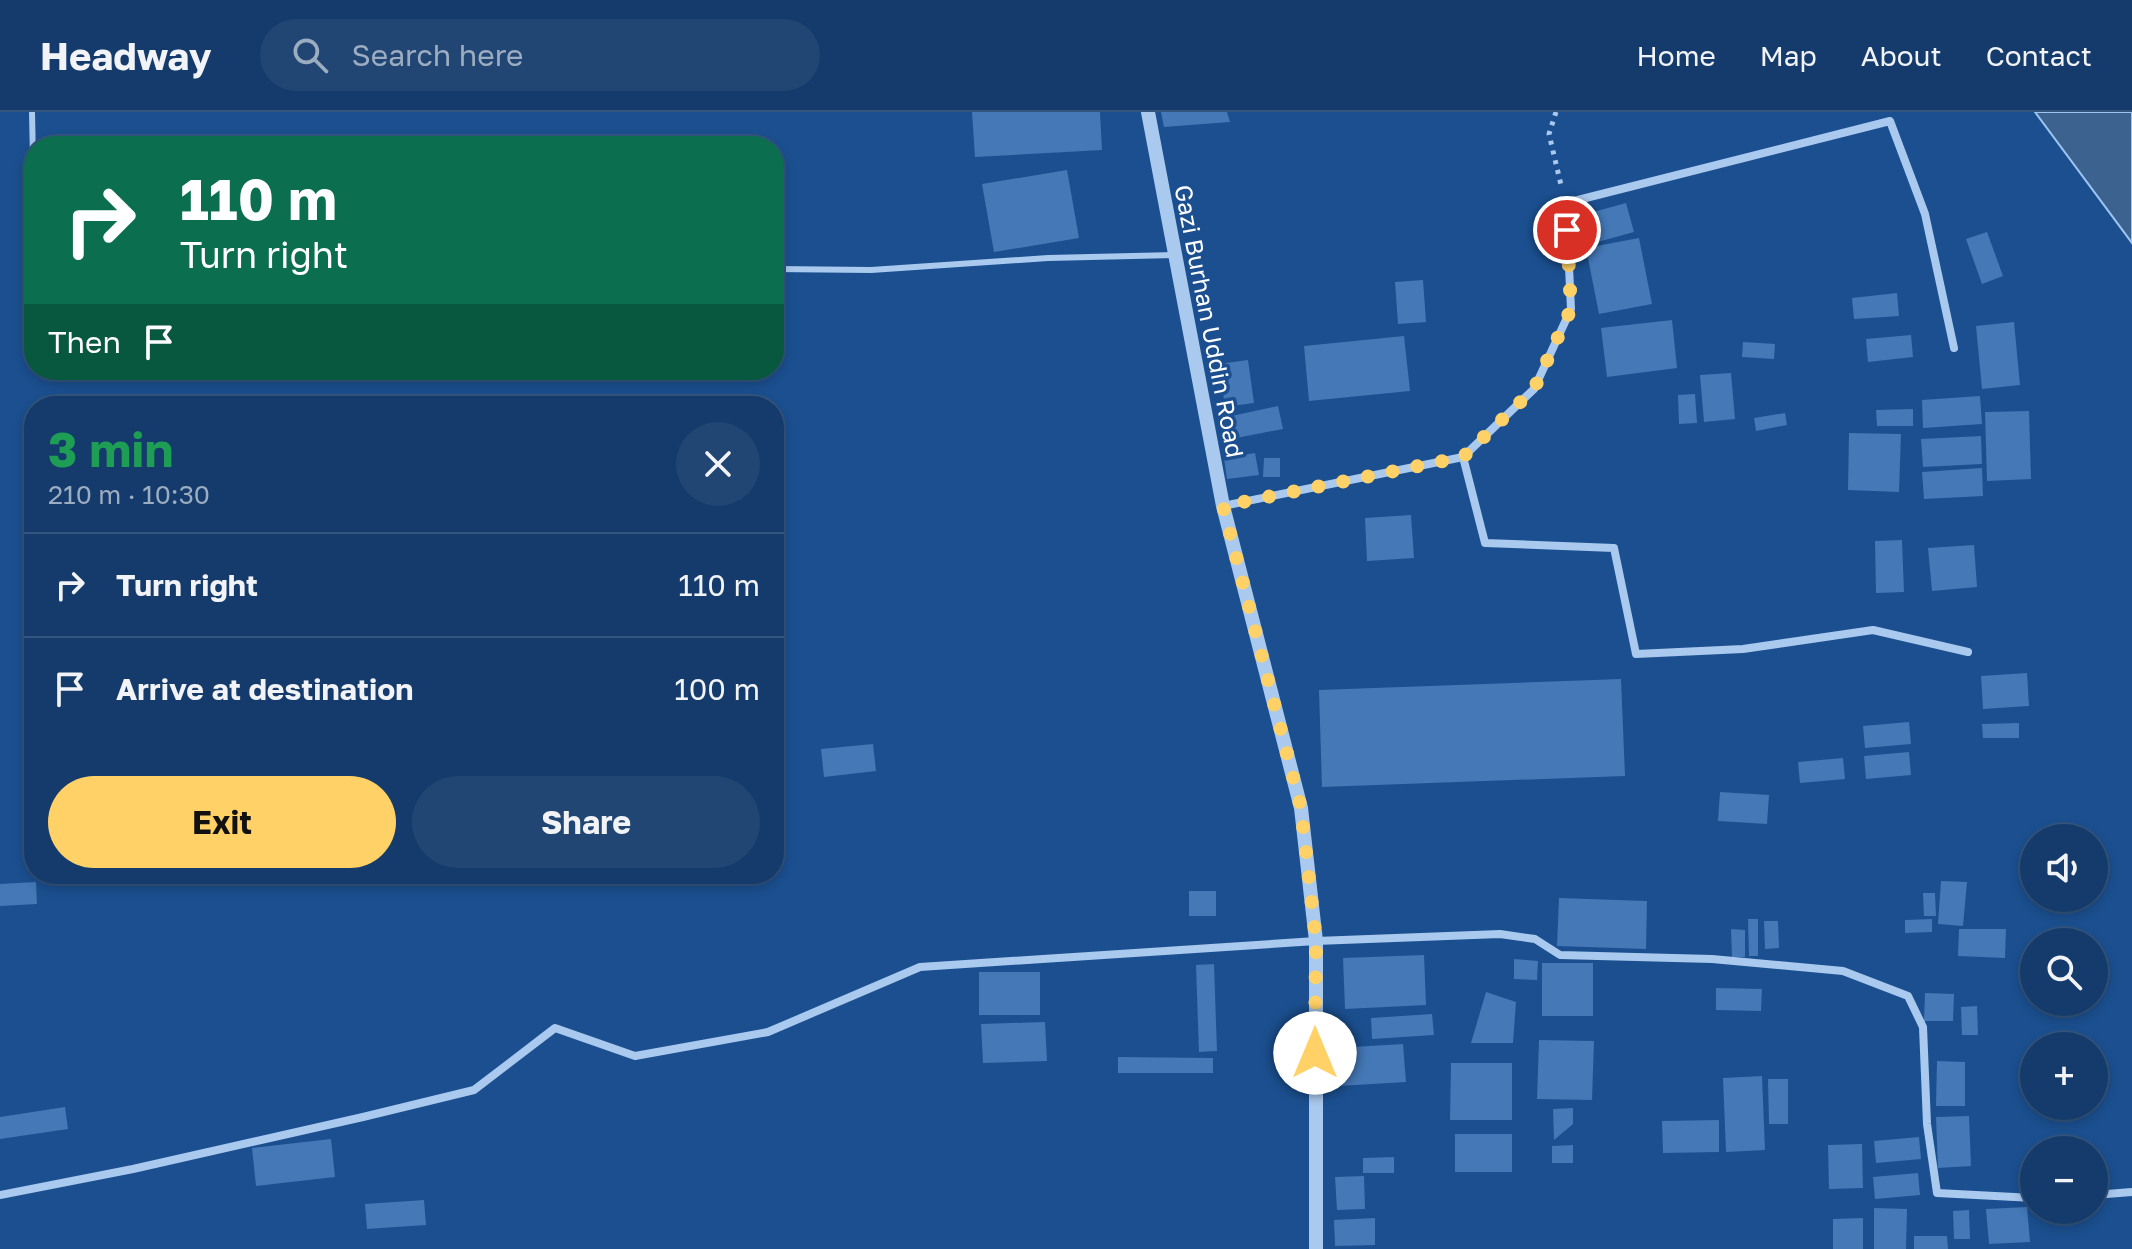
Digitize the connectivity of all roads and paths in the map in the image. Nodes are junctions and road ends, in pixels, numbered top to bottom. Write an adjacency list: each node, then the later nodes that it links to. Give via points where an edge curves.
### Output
1 (32, 112): 4 (lane)
2 (1148, 112): 6 (street, Gazi Burhan Uddin Road)
3 (1556, 112): 5 (path, via 1549,134)
4 (33, 136)
5 (1566, 203): 8 (street, via 1890,121 1925,214); 9 (street, via 1571,309 1534,389)
6 (1175, 255): 7 (lane, via 871,270); 10 (street, Gazi Burhan Uddin Road)
7 (784, 269)
8 (1954, 348)
9 (1463, 457): 10 (street); 11 (street, via 1485,543 1614,548 1636,654 1743,649 1873,630)
10 (1223, 506): 12 (street, Gazi Burhan Uddin Road, via 1301,808)
11 (1968, 652)
12 (1316, 941): 15 (street, via 920,967 768,1032 635,1056 555,1028 474,1090); 16 (street, via 1500,934 1535,939 1560,955 1712,959 1843,971 1908,996 1923,1027 1927,1124 1937,1193); 17 (street, Gazi Burhan Uddin Road)
13 (2132, 1192): 14 (street)
14 (2108, 1194)
15 (0, 1195)
16 (2020, 1197)
17 (1316, 1249)

